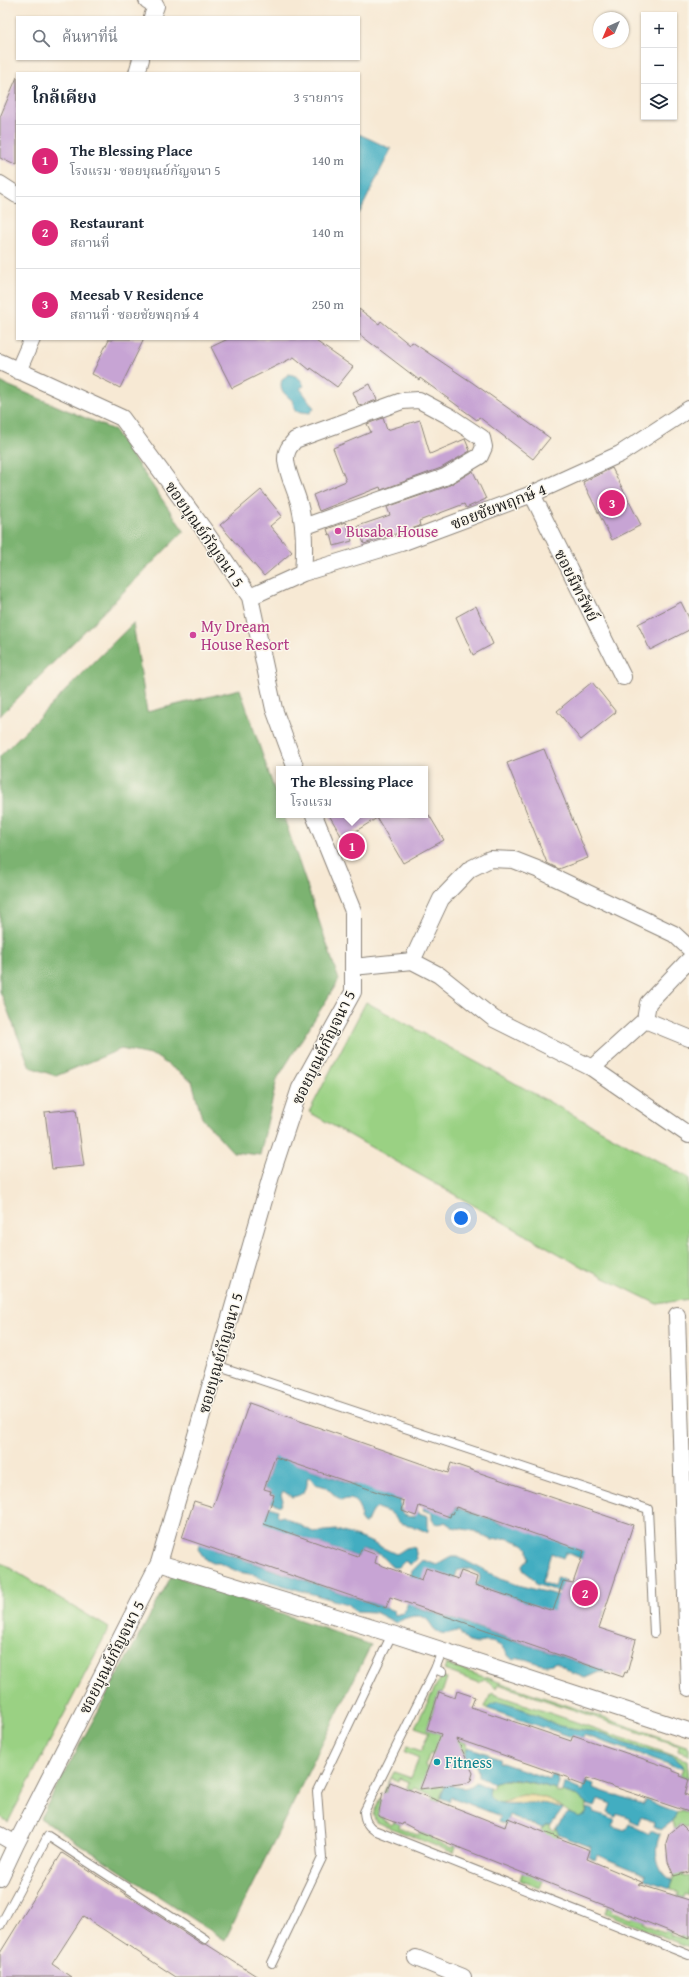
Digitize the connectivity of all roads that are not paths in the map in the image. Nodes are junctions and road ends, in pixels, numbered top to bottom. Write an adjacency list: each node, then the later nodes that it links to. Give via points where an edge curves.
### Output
1 (147, 0): 2 (street, via 156,6)
2 (152, 16)
3 (141, 60): 4 (street)
4 (137, 72)
5 (0, 184): 6 (street)
6 (16, 195)
7 (32, 340): 9 (street)
8 (0, 362): 9 (street, ซอยบุณย์กัญจนา 5)
9 (18, 371): 14 (street, ซอยบุณย์กัญจนา 5, via 122,418)
10 (689, 409): 11 (street, ซอยชัยพฤกษ์ 4, via 620,454)
11 (532, 494): 13 (street, ซอยชัยพฤกษ์ 4, via 400,543); 15 (street, ซอยมีทรัพย์)
12 (303, 527): 12 (street, via 286,461 287,450 295,440 402,401 419,400 482,438 484,447 480,456 445,477); 13 (street)
13 (303, 573): 14 (street, ซอยชัยพฤกษ์ 4)
14 (250, 597): 16 (street, ซอยบุณย์กัญจนา 5, via 274,709)
15 (623, 676)
16 (295, 766)
17 (315, 818): 21 (street, ซอยบุณย์กัญจนา 5, via 353,911)
18 (689, 948): 20 (street, via 662,927 537,869 514,860 490,859 470,869 441,899)
19 (689, 960): 22 (street, via 648,1003)
20 (412, 961): 21 (street); 24 (street, via 439,975 494,1019)
21 (353, 967): 27 (street, ซอยบุณย์กัญจนา 5, via 353,992 300,1088 271,1176)
22 (645, 1020): 23 (street); 24 (street)
23 (689, 1038)
24 (592, 1068): 25 (street)
25 (689, 1135)
26 (677, 1315): 28 (street)
27 (216, 1365): 30 (street, ซอยบุณย์กัญจนา 5); 31 (lane, via 648,1509)
28 (684, 1427): 29 (street)
29 (685, 1499): 34 (street)
30 (159, 1563): 32 (street); 37 (street, ซอยบุณย์กัญจนา 5)
31 (654, 1633)
32 (392, 1634): 33 (street); 43 (lane, via 318,1791 322,1858)
33 (442, 1651): 35 (street); 41 (lane, via 438,1671 364,1812 368,1826)
34 (689, 1688)
35 (689, 1731)
36 (0, 1835): 37 (street)
37 (16, 1844): 38 (street, ซอยบุณย์กัญจนา 5)
38 (0, 1878)
39 (0, 1926): 40 (lane, via 48,1836)
40 (205, 1939)
41 (689, 1955)
42 (416, 1958): 44 (street)
43 (272, 1963)
44 (463, 1977)

